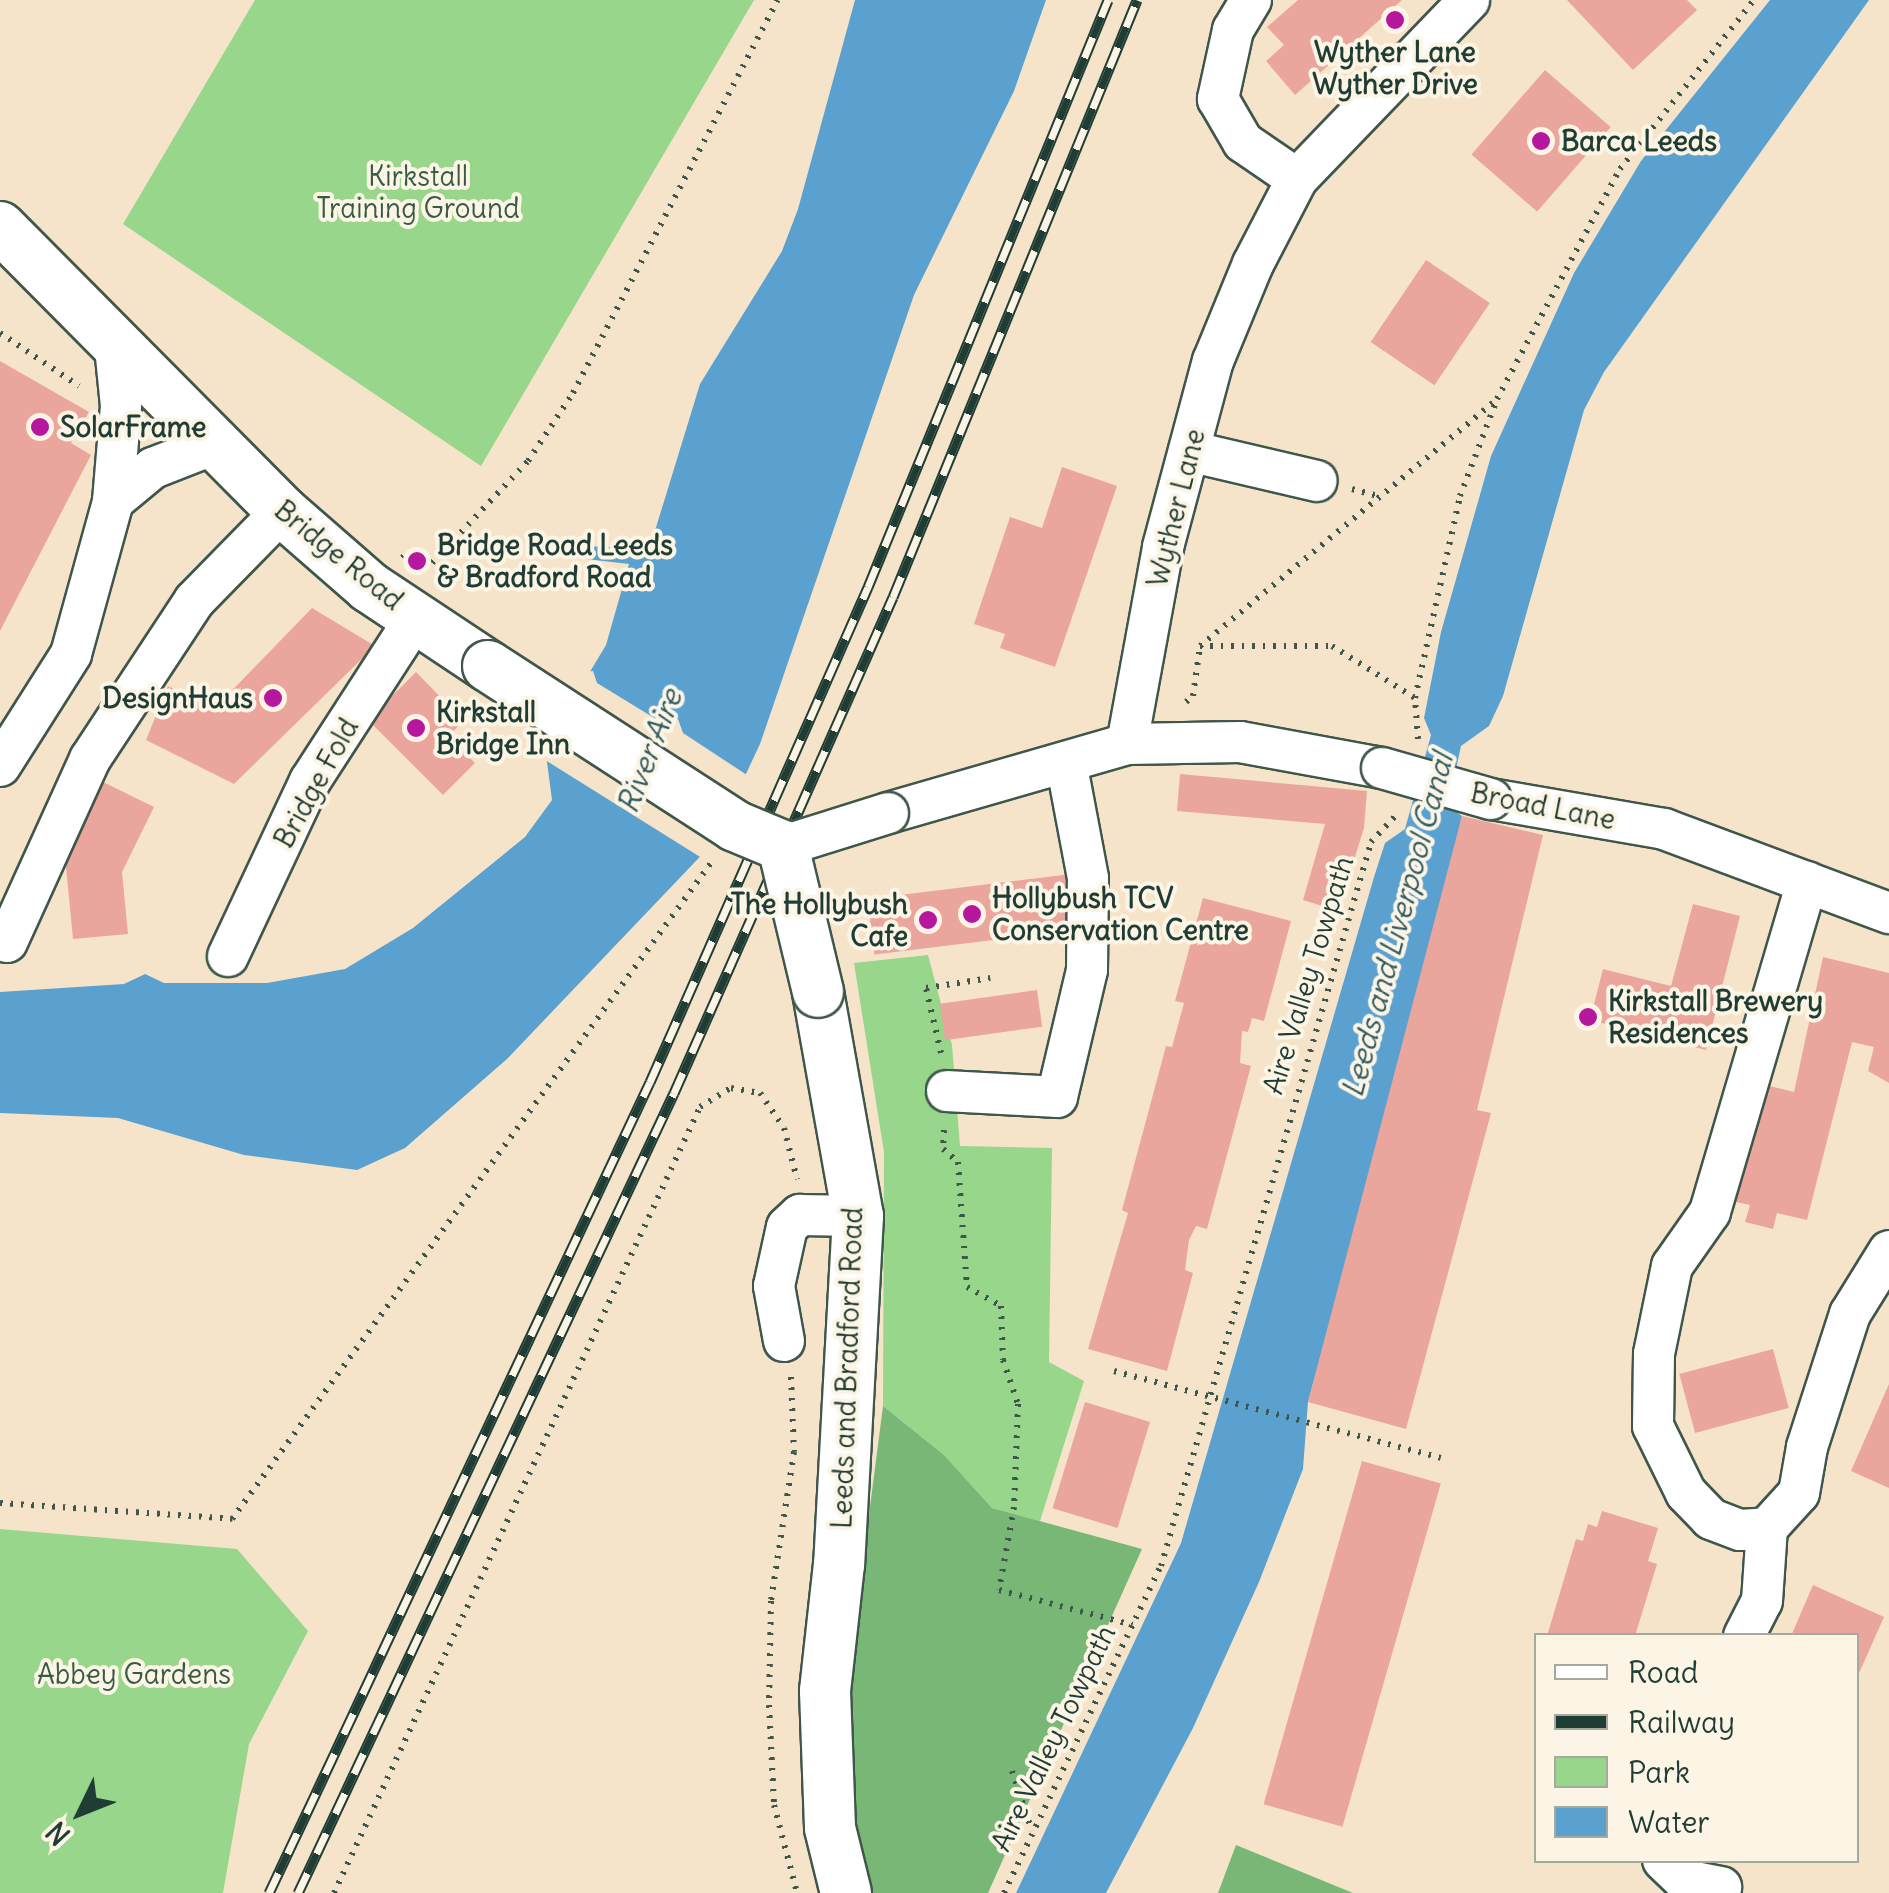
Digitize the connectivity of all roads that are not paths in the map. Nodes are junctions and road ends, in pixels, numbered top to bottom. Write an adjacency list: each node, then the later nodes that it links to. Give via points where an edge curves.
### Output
1 (1252, 0): 3 (street, via 1232,30 1218,99 1243,142)
2 (1469, 0): 3 (street, Wyther Lane)
3 (1297, 179): 7 (street, Wyther Lane, via 1213,361)
4 (0, 227): 5 (main road, Bridge Road)
5 (115, 347): 6 (main road, Bridge Road); 9 (street, via 121,406)
6 (212, 445): 9 (street, via 153,468); 10 (main road, Bridge Road)
7 (1189, 451): 8 (street); 12 (street, Wyther Lane, via 1163,546)
8 (1317, 480)
9 (113, 501): 14 (street, via 71,654)
10 (282, 510): 11 (main road, Bridge Road, via 369,587); 18 (street, via 194,601 90,759)
11 (416, 617): 15 (main road, Bridge Road, bridge, via 735,826); 19 (street, Bridge Fold, via 310,781)
12 (1127, 744): 13 (street); 16 (street, Broad Lane, bridge, via 1240,742 1398,763 1491,799 1664,829)
13 (1066, 762): 15 (street, bridge); 20 (street, via 1088,878 1087,970 1057,1097)
14 (0, 766)
15 (784, 846): 21 (main road, Leeds and Bradford Road, bridge)
16 (1807, 882): 17 (street, Broad Lane); 24 (street, via 1710,1212 1672,1266 1654,1354 1653,1426 1686,1492 1711,1519 1740,1530)
17 (1889, 914)
18 (7, 942)
19 (228, 956)
20 (946, 1091)
21 (858, 1216): 23 (street, via 800,1215 776,1252 774,1286); 28 (main road, Leeds and Bradford Road, via 839,1564 825,1691 830,1828)
22 (1889, 1252): 24 (street, via 1850,1314 1799,1493)
23 (784, 1341)
24 (1766, 1528): 25 (street, via 1762,1601)
25 (1746, 1633)
26 (1666, 1863): 27 (street, via 1684,1880)
27 (1720, 1887)
28 (846, 1893)

